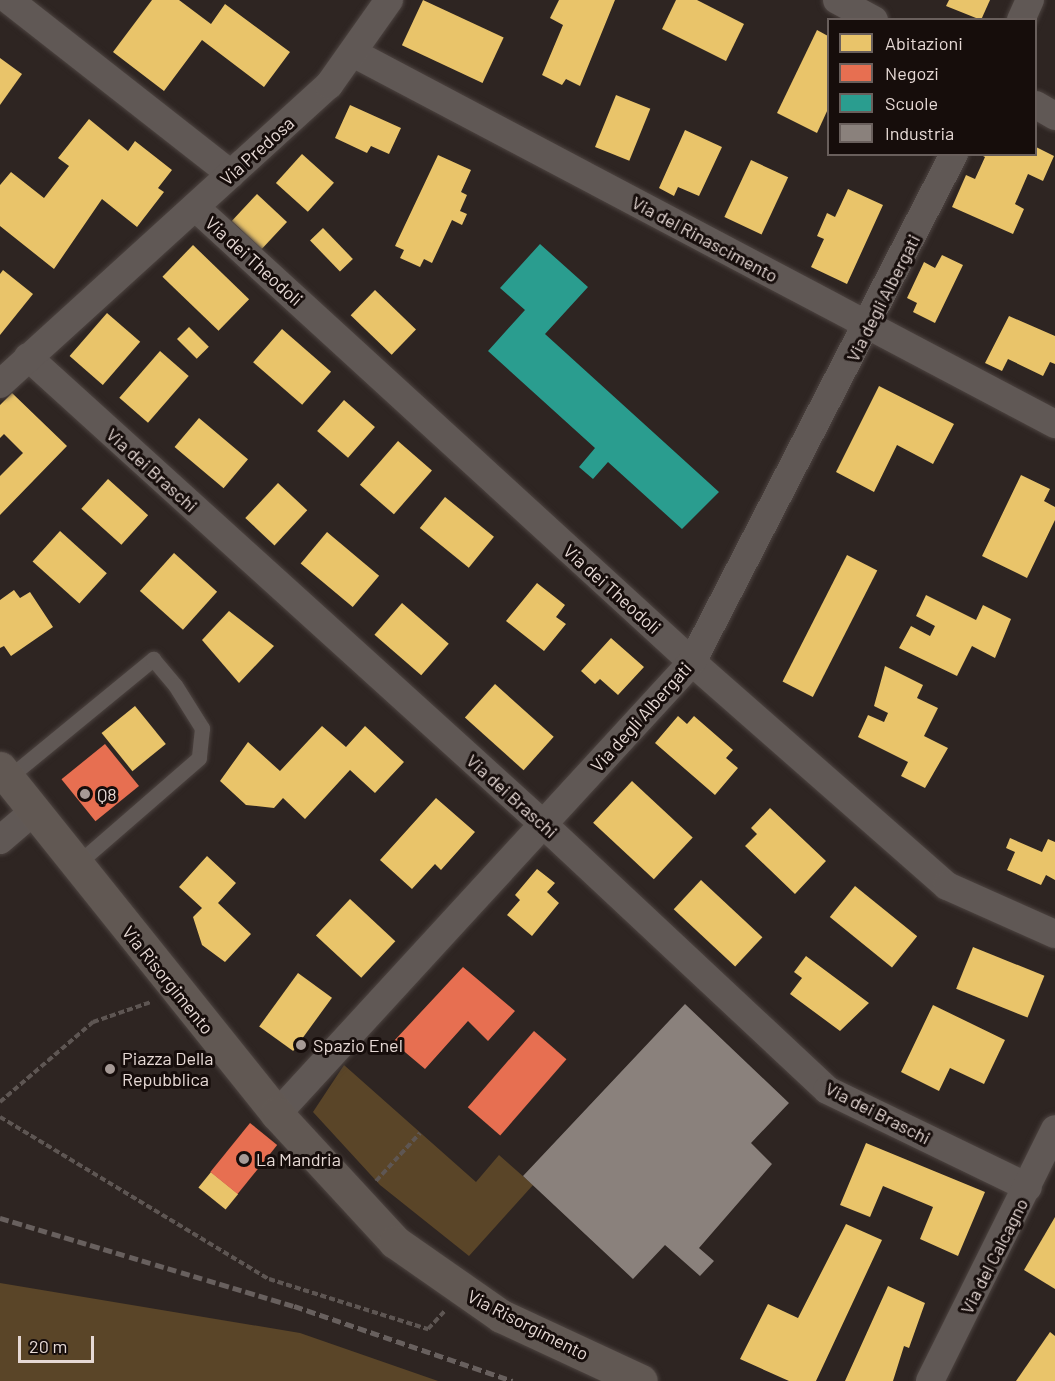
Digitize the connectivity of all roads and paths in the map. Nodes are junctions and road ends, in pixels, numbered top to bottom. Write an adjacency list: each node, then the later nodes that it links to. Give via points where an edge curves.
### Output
1 (9, 0): 11 (street)
2 (389, 0): 7 (street, Via Predosa)
3 (837, 0): 5 (street)
4 (1030, 0): 6 (street)
5 (870, 18)
6 (1022, 18)
7 (355, 54): 11 (street, Via Predosa, via 329,85); 13 (street, Via del Rinascimento)
8 (1037, 106): 9 (street)
9 (1055, 116)
10 (953, 156): 13 (street, Via degli Albergati)
11 (231, 174): 12 (street, Via Predosa)
12 (195, 207): 14 (street, Via Predosa); 17 (street, Via dei Theodoli)
13 (870, 326): 16 (street, Via del Rinascimento); 17 (street, Via degli Albergati)
14 (28, 357): 15 (street, Via Predosa); 20 (street, Via dei Braschi)
15 (0, 384)
16 (1055, 424)
17 (692, 662): 20 (street, Via degli Albergati); 23 (street, Via dei Theodoli, via 947,886)
18 (4, 773): 19 (main road, Via Risorgimento); 22 (lane, via 153,659 175,685 202,728 199,758)
19 (34, 812): 21 (street); 22 (main road, Via Risorgimento)
20 (543, 824): 26 (street, Via degli Albergati); 31 (street, Via dei Braschi, via 827,1090)
21 (0, 840)
22 (76, 865): 26 (main road, Via Risorgimento)
23 (1055, 934)
24 (156, 1000): 25 (path, via 93,1022)
25 (0, 1102)
26 (277, 1114): 32 (main road, Via Risorgimento, via 395,1242)
27 (0, 1117): 32 (path, via 268,1279 428,1329)
28 (1055, 1129): 31 (street, Via del Calcagno)
29 (420, 1133): 30 (path)
30 (376, 1181)
31 (1028, 1187): 34 (street, Via del Calcagno)
32 (459, 1290): 33 (main road, Via Risorgimento, via 501,1316)
33 (641, 1381)
34 (930, 1381)

